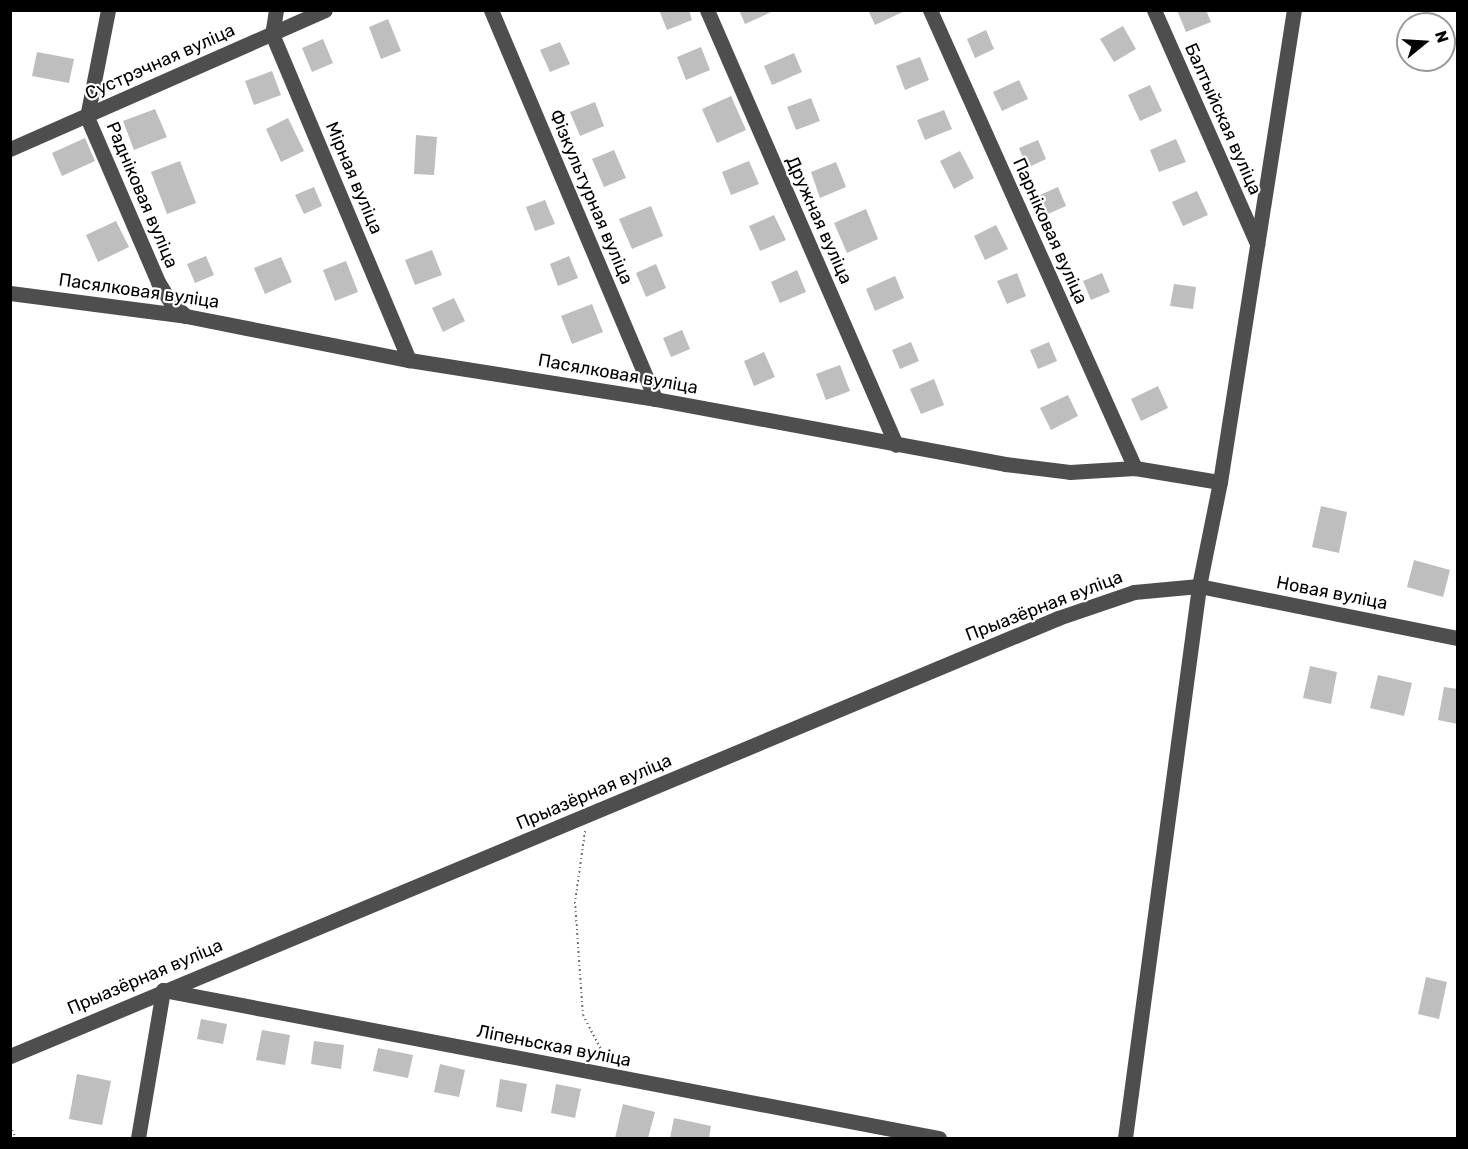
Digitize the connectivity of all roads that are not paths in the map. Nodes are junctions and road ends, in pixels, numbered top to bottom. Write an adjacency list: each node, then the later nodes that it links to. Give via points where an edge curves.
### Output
1 (108, 10): 10 (street, Радніковая вуліца)
2 (276, 10): 9 (street)
3 (326, 10): 9 (street, Сустрэчная вуліца)
4 (491, 10): 16 (street, Фізкультурная вуліца)
5 (707, 10): 17 (street, Дружная вуліца)
6 (930, 10): 18 (street, Парніковая вуліца)
7 (1154, 10): 12 (street, Балтыйская вуліца)
8 (1294, 10): 12 (street)
9 (272, 34): 10 (street, Сустрэчная вуліца); 15 (street, Мірная вуліца)
10 (87, 117): 11 (street, Сустрэчная вуліца); 14 (street, Радніковая вуліца, via 158,282 171,303)
11 (10, 149)
12 (1257, 244): 19 (street)
13 (10, 293): 14 (street, Пасялковая вуліца)
14 (186, 316): 15 (street, Пасялковая вуліца)
15 (409, 360): 16 (street, Пасялковая вуліца)
16 (655, 399): 17 (street, Пасялковая вуліца)
17 (896, 445): 18 (street, Пасялковая вуліца, via 1070,472)
18 (1135, 468): 19 (street, Пасялковая вуліца)
19 (1220, 482): 20 (street)
20 (1198, 586): 21 (street, Новая вуліца); 22 (street, Прыазёрная вуліца, via 1134,592 1058,618); 26 (street)
21 (1458, 638)
22 (163, 990): 23 (street, Прыазёрная вуліца); 24 (street); 25 (street, Ліпеньская вуліца)
23 (10, 1056)
24 (138, 1138)
25 (939, 1138)
26 (1125, 1138)

